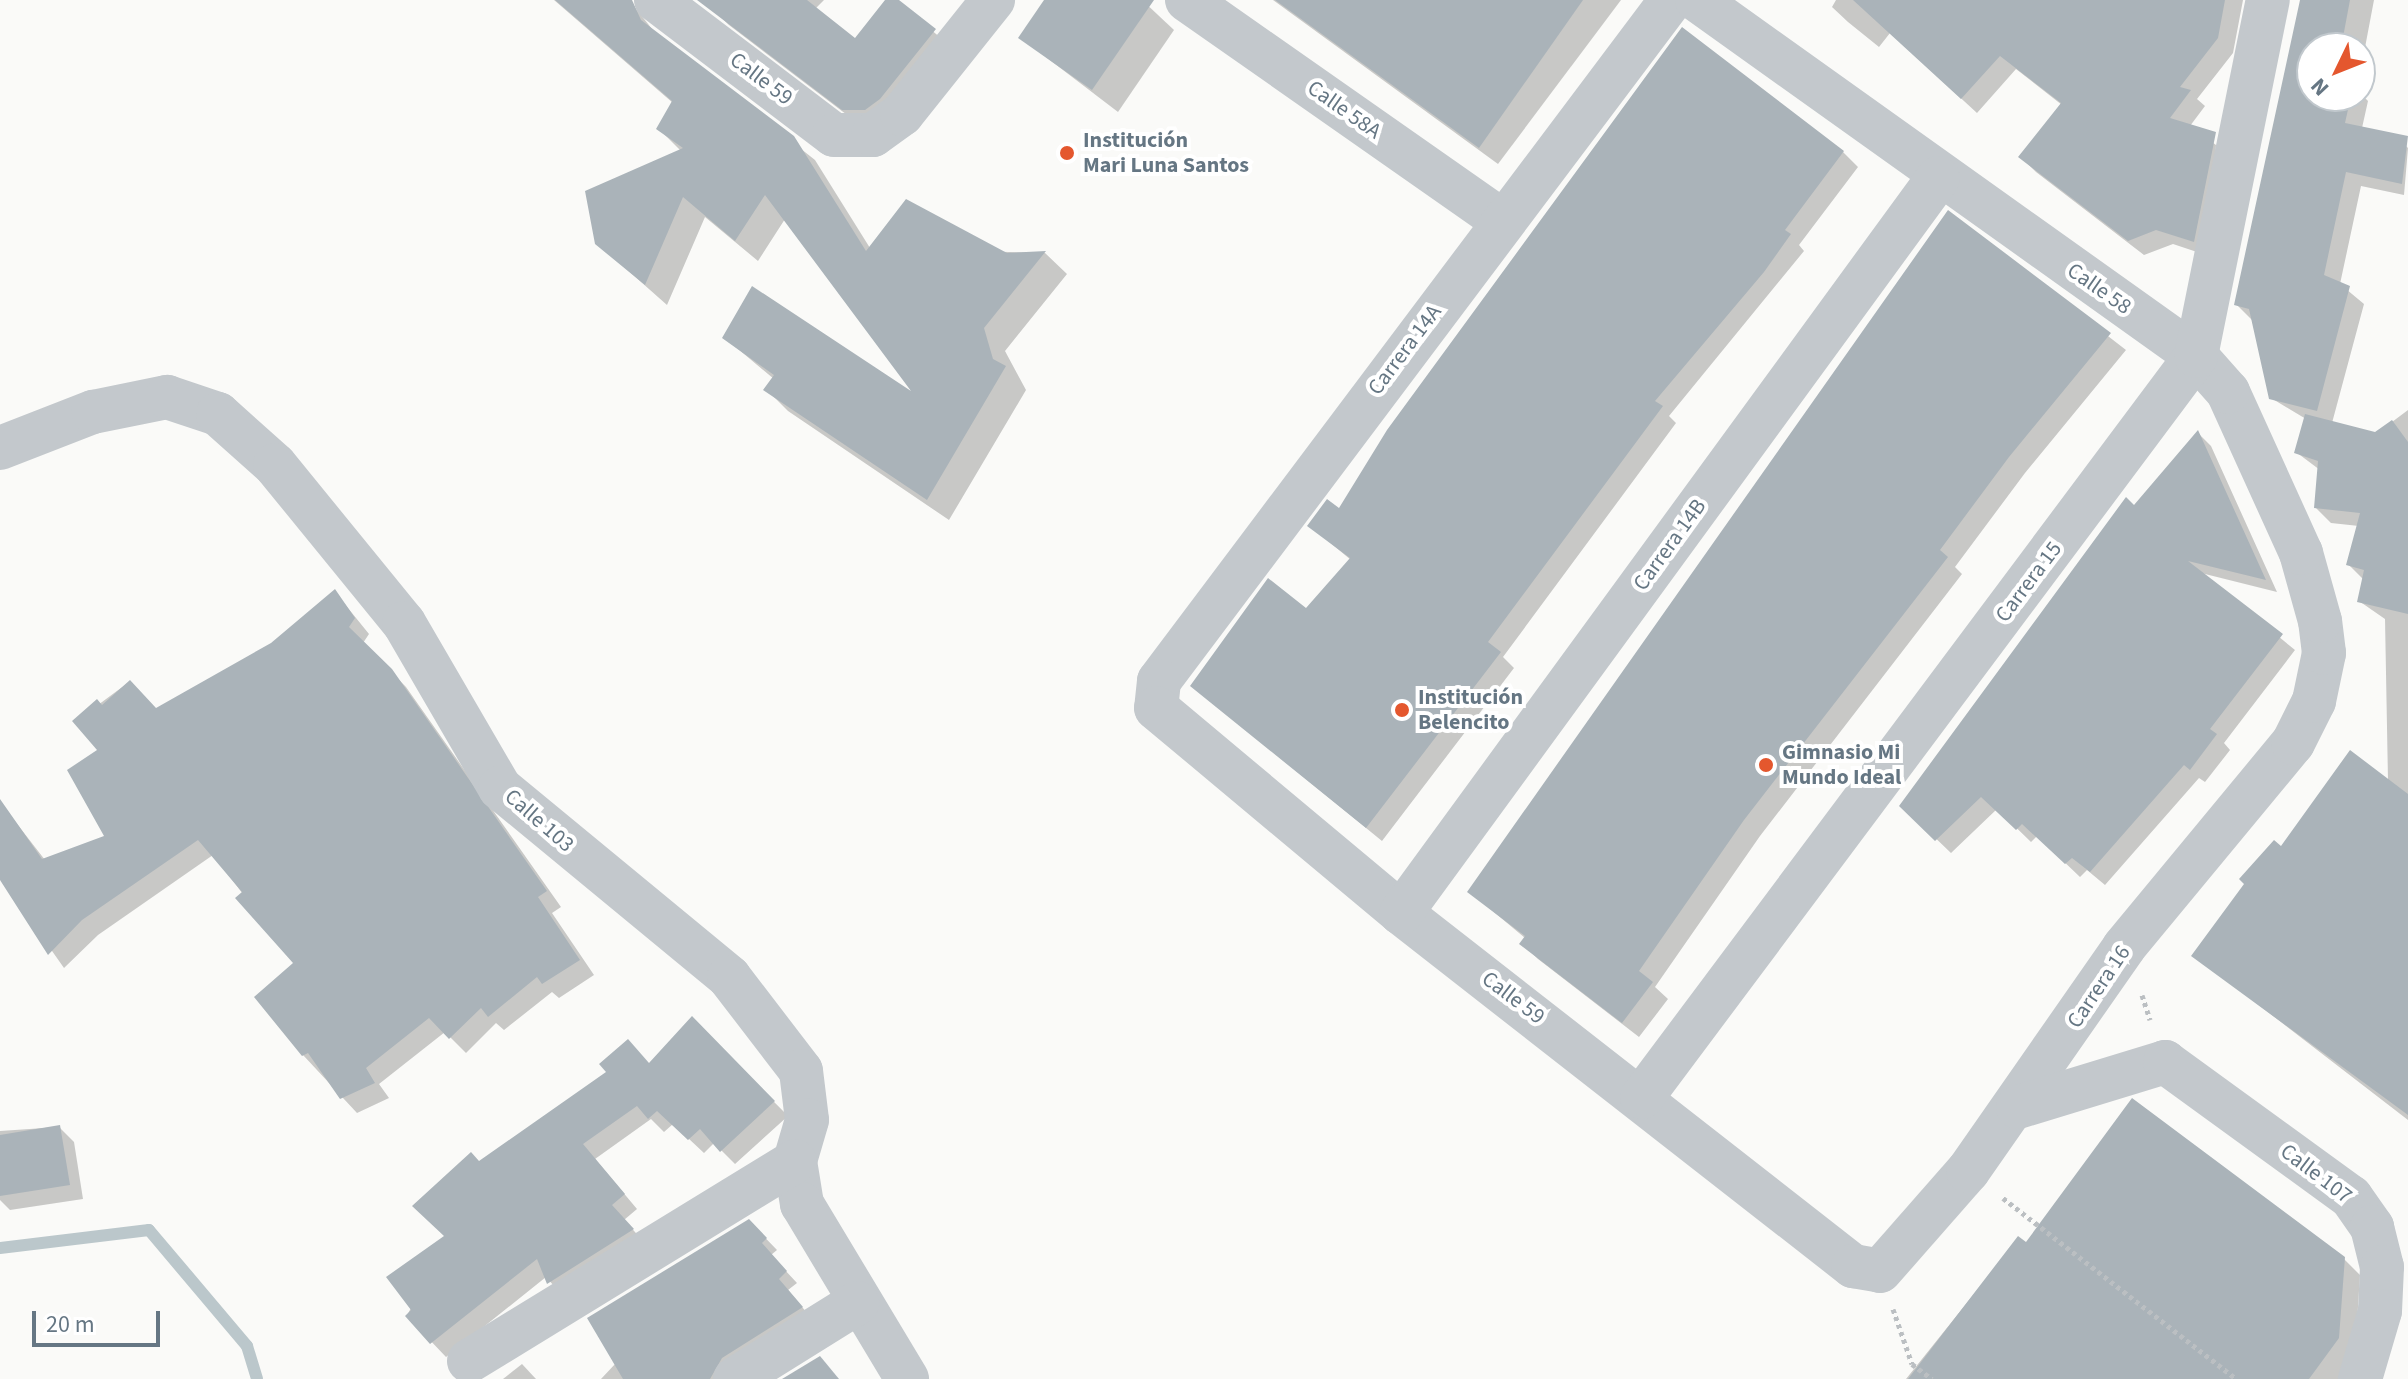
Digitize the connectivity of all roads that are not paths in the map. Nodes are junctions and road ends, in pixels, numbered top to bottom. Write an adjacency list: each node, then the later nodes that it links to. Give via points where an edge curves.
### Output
1 (656, 0): 2 (street, Calle 59, via 834,135 873,135 902,114)
2 (993, 0)
3 (1187, 0): 8 (street, Calle 58A)
4 (1671, 0): 8 (street, Carrera 14A)
5 (1697, 0): 7 (street, Calle 58)
6 (2268, 0): 9 (street, Carrera 15)
7 (1938, 178): 9 (street, Calle 58); 13 (street, Carrera 14B)
8 (1501, 220): 12 (street, Carrera 14A, via 1159,681)
9 (2196, 356): 11 (street, Calle 58, via 2228,392 2301,553 2324,653); 14 (street, Carrera 15)
10 (0, 448): 16 (street, Calle 103, via 93,412 167,397 218,414 275,465 404,623 500,788 729,977 801,1071 807,1120)
11 (2314, 701): 15 (street, Carrera 16, via 2293,743 2124,947)
12 (1156, 708): 13 (street, Calle 59)
13 (1401, 913): 14 (street, Calle 59)
14 (1642, 1097): 17 (street, Calle 59, via 1853,1266)
15 (2018, 1107): 17 (street, Carrera 16); 22 (street, Calle 107, via 2165,1062 2351,1197 2372,1227 2382,1267 2380,1311)
16 (795, 1161): 18 (street, Calle 103, via 802,1204); 19 (street)
17 (1880, 1271)
18 (857, 1303): 20 (street); 21 (street, Calle 103)
19 (469, 1361)
20 (735, 1379)
21 (907, 1379)
22 (2360, 1379)

